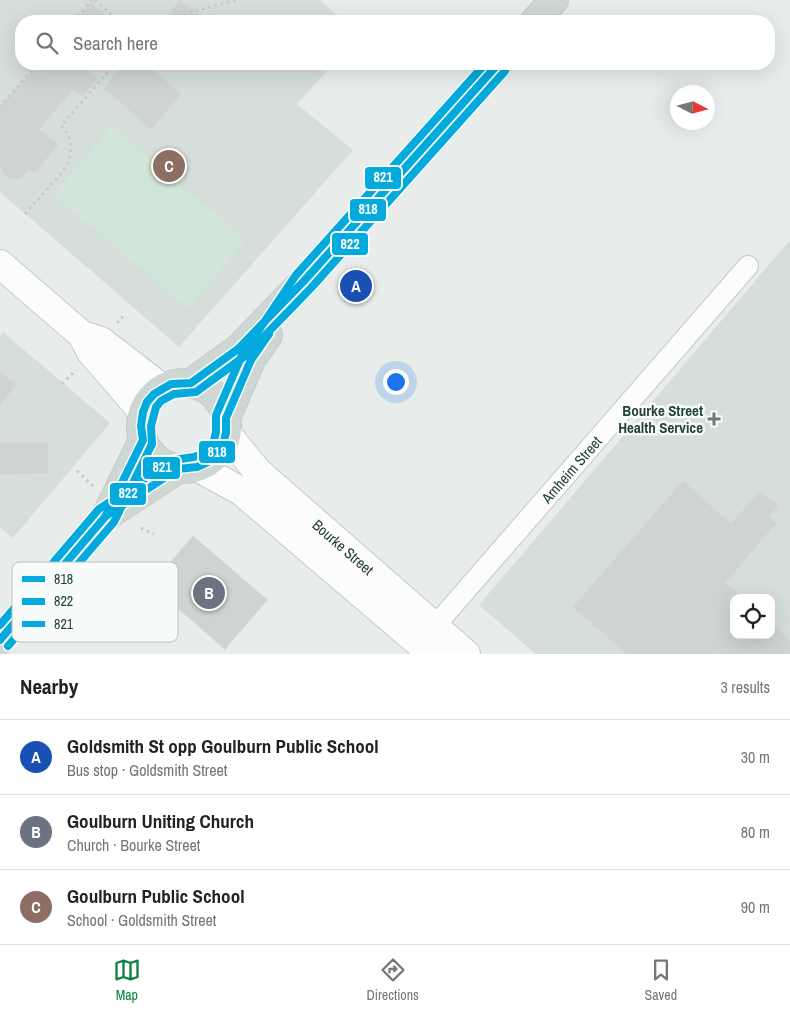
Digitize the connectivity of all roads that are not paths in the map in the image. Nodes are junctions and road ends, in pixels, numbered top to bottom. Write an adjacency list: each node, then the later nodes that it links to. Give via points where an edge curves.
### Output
1 (554, 0): 2 (main road)
2 (540, 15)
3 (493, 70): 6 (main road)
4 (0, 264): 7 (main road)
5 (748, 266): 17 (street, Arnheim Street)
6 (304, 282): 8 (main road, via 238,349); 11 (main road, via 250,360)
7 (82, 335): 9 (main road, via 101,341); 10 (main road, via 91,352)
8 (191, 383): 9 (main road, via 181,382); 11 (main road, via 218,399)
9 (162, 388): 10 (main road, via 147,402)
10 (143, 412): 12 (main road, via 140,426)
11 (226, 426): 13 (main road, via 223,444 216,454 208,462); 17 (main road, Bourke Street, via 258,472)
12 (143, 440): 13 (main road, via 156,459 166,465); 14 (main road)
13 (187, 468): 14 (main road); 19 (main road, Bourke Street, via 241,491)
14 (105, 517): 15 (main road)
15 (67, 562)
16 (12, 626): 18 (main road)
17 (434, 626): 20 (main road, Bourke Street)
18 (0, 640)
19 (432, 654)
20 (466, 654)

